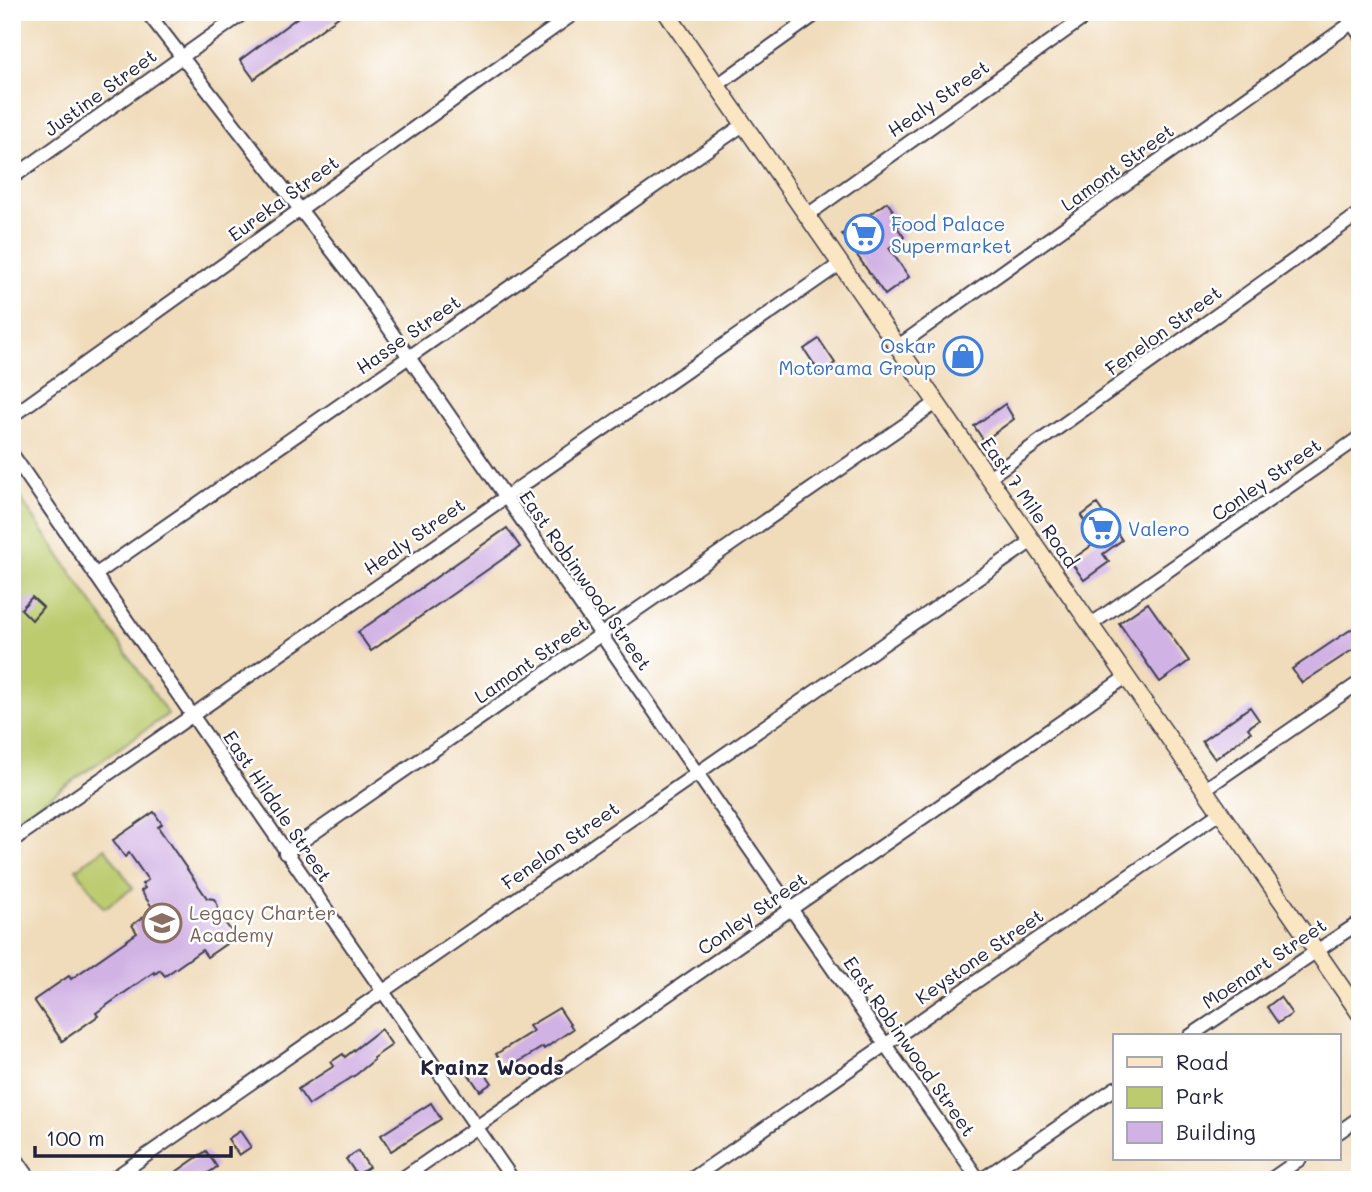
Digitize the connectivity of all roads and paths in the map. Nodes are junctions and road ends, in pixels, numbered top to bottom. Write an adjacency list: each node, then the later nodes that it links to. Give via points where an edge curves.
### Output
1 (147, 12): 9 (street, East Robinwood Street)
2 (245, 12): 9 (street, Justine Street)
3 (576, 12): 13 (street, Eureka Street)
4 (666, 12): 10 (street, East 7 Mile Road)
5 (819, 12): 10 (street)
6 (1092, 12): 15 (street, Healy Street)
7 (1352, 18): 8 (street); 17 (street, Lamont Street)
8 (1360, 35)
9 (182, 57): 12 (street, Justine Street); 13 (street, East Robinwood Street)
10 (716, 86): 11 (street, East 7 Mile Road)
11 (743, 125): 15 (street, East 7 Mile Road); 18 (street, Hasse Street)
12 (12, 178)
13 (300, 209): 18 (street, East Robinwood Street); 20 (street, Eureka Street)
14 (1360, 213): 23 (street, Fenelon Street)
15 (806, 216): 16 (street, East 7 Mile Road)
16 (840, 264): 17 (street, East 7 Mile Road); 24 (street, Healy Street)
17 (897, 347): 19 (street, East 7 Mile Road)
18 (408, 357): 24 (street, East Robinwood Street); 26 (street, Hasse Street)
19 (936, 403): 23 (street, East 7 Mile Road); 28 (street, Lamont Street)
20 (12, 416)
21 (1360, 438): 27 (street, Conley Street)
22 (12, 454): 26 (street, East Hildale Street)
23 (988, 478): 25 (street, East 7 Mile Road)
24 (505, 496): 28 (street, East Robinwood Street); 31 (street, Healy Street)
25 (1032, 541): 27 (street, East 7 Mile Road); 32 (street, Fenelon Street)
26 (95, 575): 31 (street, East Hildale Street)
27 (1090, 625): 29 (street, East 7 Mile Road)
28 (600, 635): 32 (street, East Robinwood Street); 36 (street, Lamont Street)
29 (1126, 677): 33 (street, East 7 Mile Road); 37 (street, Conley Street)
30 (1360, 682): 33 (street)
31 (193, 716): 35 (street, Healy Street); 36 (street, East Hildale Street)
32 (697, 774): 37 (street, East Robinwood Street); 40 (street, Fenelon Street)
33 (1205, 789): 34 (street, East 7 Mile Road)
34 (1221, 812): 39 (street, East 7 Mile Road); 43 (street, Keystone Street)
35 (12, 841)
36 (285, 853): 40 (street, East Hildale Street)
37 (791, 909): 43 (street, East Robinwood Street); 46 (street, Conley Street)
38 (1360, 922): 39 (street, Moenart Street)
39 (1316, 952): 41 (street, East 7 Mile Road); 42 (street, Moenart Street)
40 (382, 992): 46 (street, East Hildale Street); 51 (street, Fenelon Street)
41 (1360, 1014)
42 (1193, 1034)
43 (886, 1044): 54 (street, Keystone Street); 55 (street, East Robinwood Street)
44 (1113, 1089): 55 (street)
45 (1360, 1117): 47 (street)
46 (476, 1127): 52 (street, Conley Street); 53 (street, East Hildale Street)
47 (1340, 1131)
48 (12, 1153): 50 (street)
49 (1299, 1160): 56 (street)
50 (31, 1180)
51 (111, 1180)
52 (400, 1180)
53 (513, 1180)
54 (690, 1180)
55 (980, 1180)
56 (1270, 1180)

